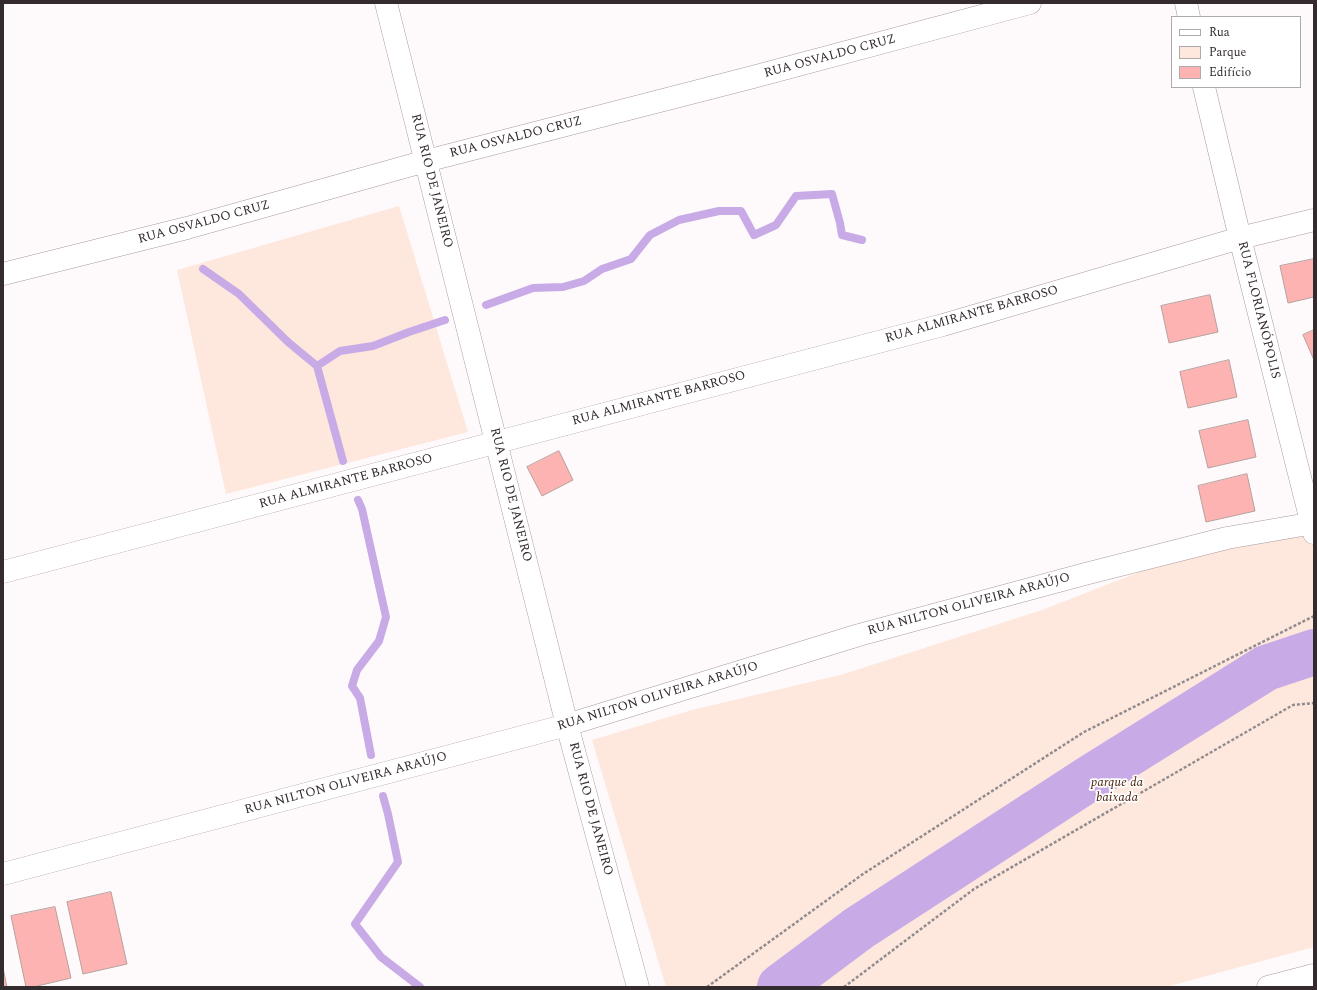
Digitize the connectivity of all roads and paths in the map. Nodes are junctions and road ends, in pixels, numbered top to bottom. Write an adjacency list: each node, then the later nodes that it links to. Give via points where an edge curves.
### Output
1 (386, 3): 6 (street, RUA RIO DE JANEIRO)
2 (1030, 3): 6 (street, RUA OSVALDO CRUZ)
3 (1186, 3): 4 (street)
4 (1189, 16)
5 (1204, 88): 8 (street, RUA FLORIANÓPOLIS)
6 (426, 161): 9 (street, RUA OSVALDO CRUZ, via 187,228); 10 (street, RUA RIO DE JANEIRO)
7 (1314, 220): 8 (street, RUA ALMIRANTE BARROSO)
8 (1240, 238): 10 (street, RUA ALMIRANTE BARROSO, via 943,325); 11 (street, RUA FLORIANÓPOLIS)
9 (3, 274)
10 (497, 442): 12 (street, RUA ALMIRANTE BARROSO); 15 (street, RUA RIO DE JANEIRO)
11 (1313, 527): 15 (street, RUA NILTON OLIVEIRA ARAÚJO, via 1220,540 1085,574 859,635)
12 (3, 572)
13 (1314, 616): 19 (path, via 1084,732 863,874)
14 (1314, 703): 20 (path, via 1293,705 974,889)
15 (567, 726): 16 (street, RUA NILTON OLIVEIRA ARAÚJO); 18 (street, RUA RIO DE JANEIRO)
16 (3, 874)
17 (1314, 975): 21 (street)
18 (638, 987)
19 (707, 987)
20 (844, 987)
21 (1268, 987)

